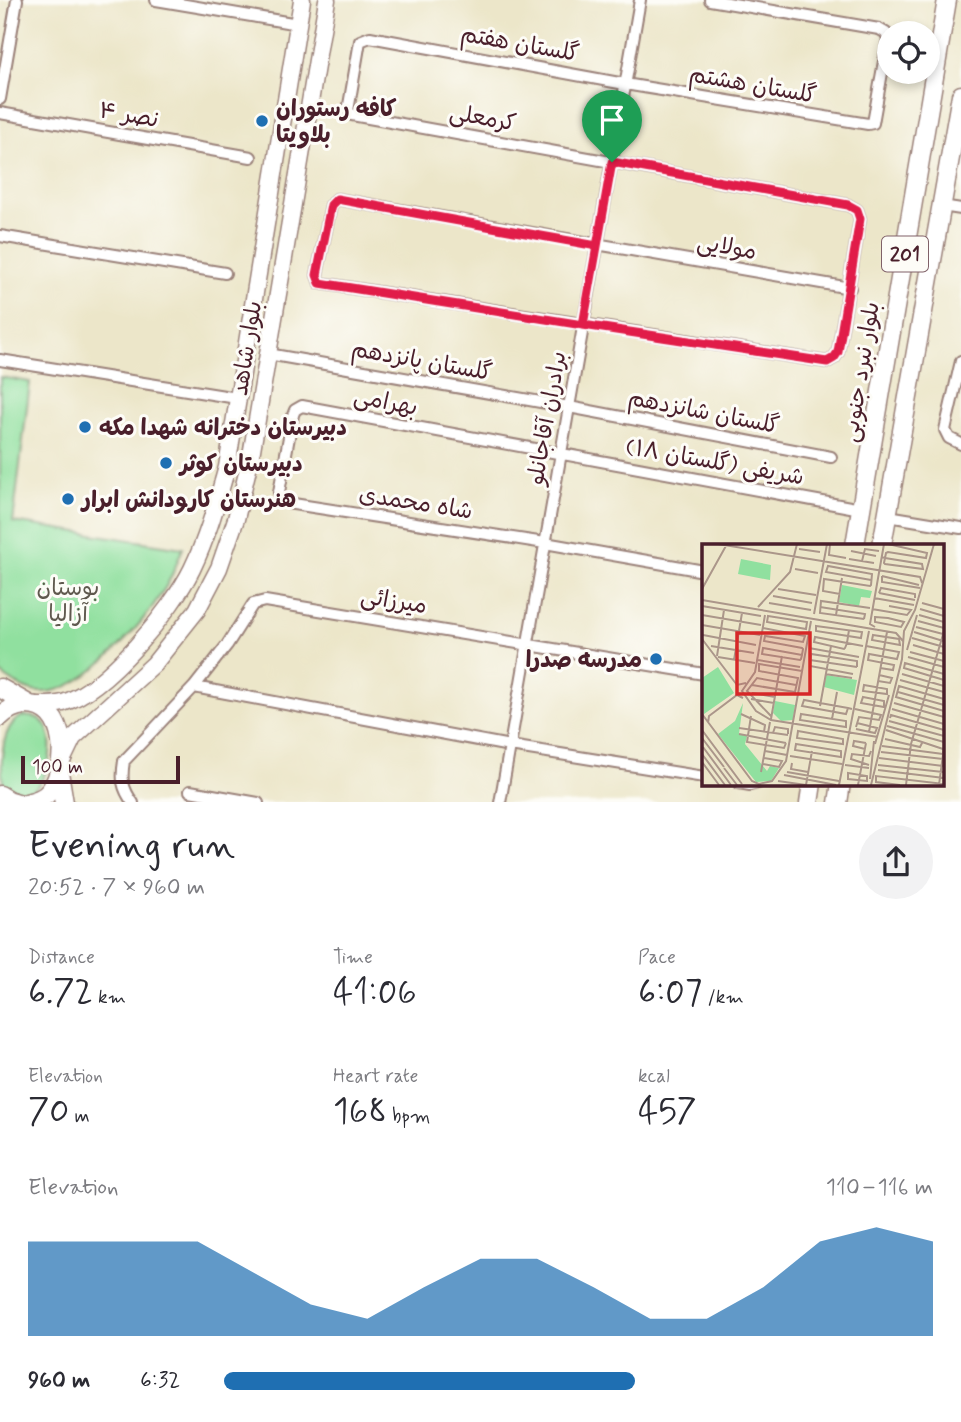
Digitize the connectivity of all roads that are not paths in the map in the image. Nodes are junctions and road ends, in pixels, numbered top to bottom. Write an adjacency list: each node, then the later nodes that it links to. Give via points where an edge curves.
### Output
1 (17, 0): 12 (street)
2 (156, 0): 8 (street)
3 (302, 0): 8 (main road, بلوار شاهد)
4 (327, 0): 9 (main road, بلوار شاهد)
5 (640, 0): 10 (street, برادران آقاجانلو)
6 (710, 0): 10 (street, گلستان هشتم, via 886,33 873,123)
7 (947, 0): 34 (main road, بلوار نبرد جنوبی / 201)
8 (298, 24): 9 (main road); 27 (main road, بلوار شاهد)
9 (323, 28): 24 (main road, بلوار شاهد)
10 (625, 84): 13 (street, گلستان هفتم, via 370,37 360,41); 16 (street, برادران آقاجانلو)
11 (961, 95): 17 (main road, 201)
12 (0, 99)
13 (348, 111): 16 (street, کرمعلی)
14 (0, 113): 15 (street, نصر ۴)
15 (251, 157)
16 (612, 162): 20 (street, برادران آقاجانلو); 22 (street, کرمعلی, via 848,205 857,210 860,219)
17 (942, 206): 18 (street); 35 (main road, 201)
18 (961, 209)
19 (0, 236): 21 (street)
20 (597, 246): 22 (street, مولایی); 23 (street, برادران آقاجانلو); 23 (street, مولایی, via 337,199 331,205 324,240 320,283)
21 (225, 273)
22 (850, 288): 23 (street, via 838,352 827,362)
23 (583, 325): 29 (street, برادران آقاجانلو)
24 (268, 354): 28 (main road, بلوار شاهد); 29 (street, گلستان پانزدهم)
25 (0, 360): 27 (street)
26 (961, 361): 30 (street, via 946,430 949,438)
27 (237, 398): 28 (main road); 45 (main road, بلوار شاهد, via 227,467 211,524 191,570 160,618 122,661 92,686 64,703)
28 (261, 401): 48 (main road, بلوار شاهد, via 236,519 219,568 197,610 154,664 73,738)
29 (569, 407): 31 (street, برادران آقاجانلو); 32 (street, گلستان شانزدهم)
30 (961, 444)
31 (561, 455): 33 (street, بهرامی, via 302,406 293,415); 34 (street, شریفی (گلستان ۱۸)); 37 (street, برادران آقاجانلو)
32 (831, 457)
33 (281, 499): 37 (street, شاه محمدی)
34 (861, 509): 38 (main road, بلوار نبرد جنوبی / 201)
35 (888, 516): 36 (street); 39 (main road, 201)
36 (961, 528)
37 (545, 543): 40 (street, شاه محمدی); 41 (street, برادران آقاجانلو)
38 (855, 544)
39 (883, 544)
40 (702, 571)
41 (528, 644): 42 (street, میرزائی); 43 (street, میرزائی, via 265,601 253,604); 47 (street, برادران آقاجانلو)
42 (702, 674)
43 (194, 687): 47 (street); 53 (street, via 124,761 121,776)
44 (0, 688): 45 (main road)
45 (30, 705): 46 (main road, via 6,710); 48 (main road, via 43,708 57,722)
46 (0, 717)
47 (510, 746): 49 (street); 55 (street, برادران آقاجانلو)
48 (58, 768): 51 (main road, via 45,796); 52 (main road)
49 (702, 778)
50 (190, 791): 54 (street)
51 (29, 802)
52 (64, 802)
53 (132, 802)
54 (252, 802)
55 (500, 802)

